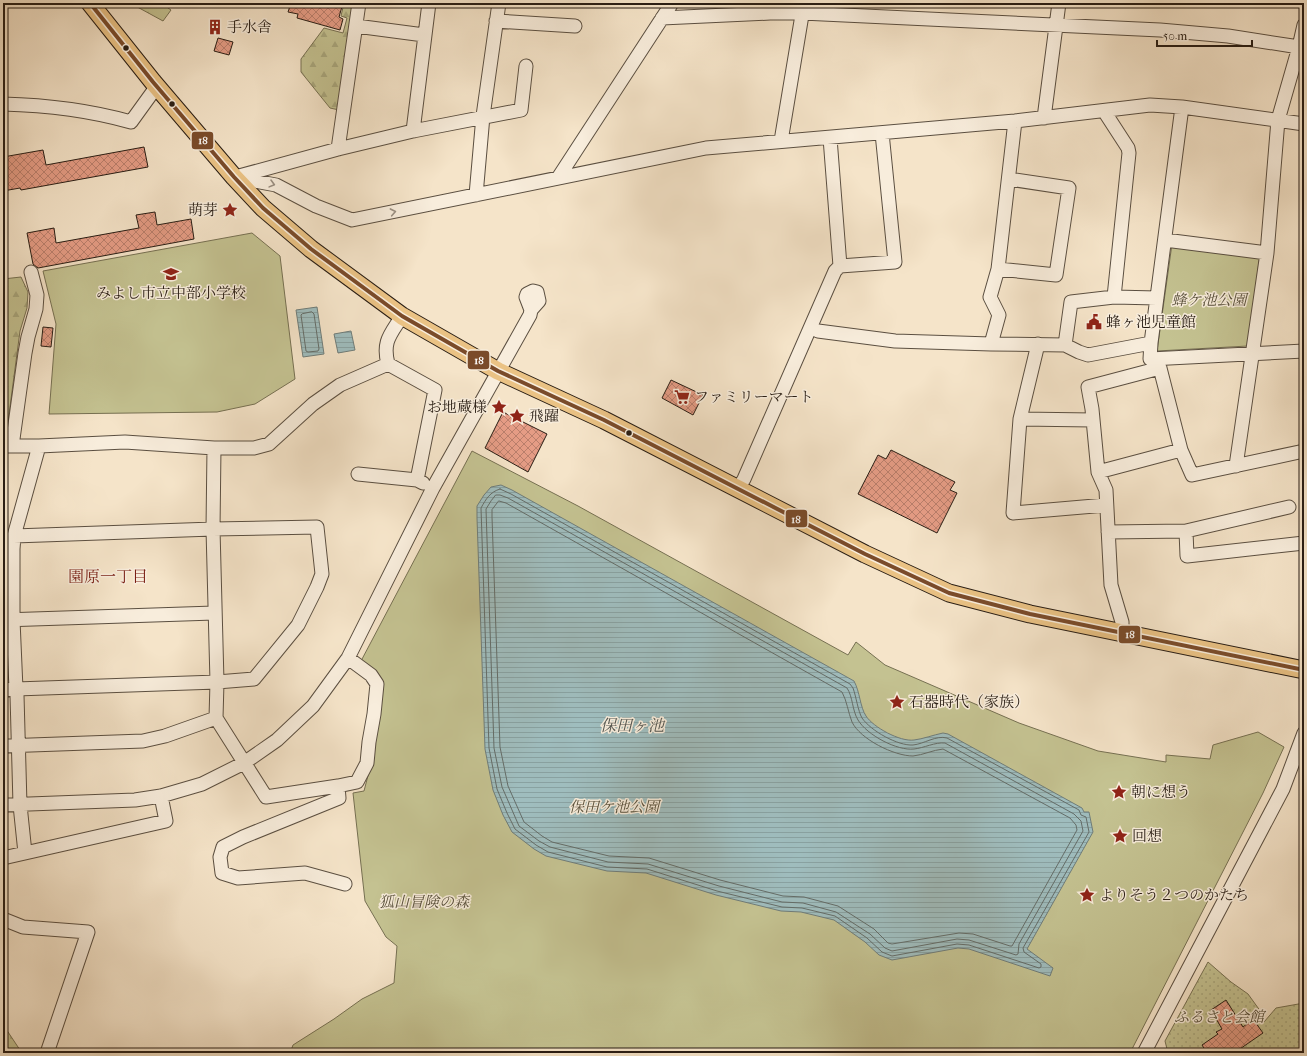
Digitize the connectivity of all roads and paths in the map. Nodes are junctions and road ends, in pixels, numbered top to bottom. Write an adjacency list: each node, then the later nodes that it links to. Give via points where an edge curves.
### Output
1 (90, 3): 17 (main road)
2 (359, 3): 12 (street)
3 (429, 3): 14 (street)
4 (499, 3): 9 (street)
5 (672, 3): 8 (street)
6 (1059, 3): 10 (street)
7 (803, 8): 8 (street, via 770,13); 10 (street); 29 (street)
8 (662, 18): 32 (street)
9 (496, 21): 13 (street); 21 (street)
10 (1056, 24): 15 (street, via 1176,31); 22 (street)
11 (1304, 25): 15 (street)
12 (356, 26): 14 (street); 30 (street)
13 (575, 26)
14 (424, 35): 26 (street)
15 (1299, 47): 23 (street)
16 (526, 66): 21 (street, via 521,110)
17 (157, 86): 18 (street, via 132,122 106,115); 31 (main road)
18 (3, 104)
19 (1182, 107): 20 (street, via 1150,105); 23 (street); 35 (street)
20 (1104, 111): 22 (street); 40 (street, via 1129,153)
21 (483, 116): 26 (street); 34 (street)
22 (1044, 118): 24 (street)
23 (1278, 120): 25 (street); 36 (street)
24 (1015, 121): 27 (street); 33 (street)
25 (1304, 124)
26 (413, 131): 30 (street)
27 (882, 133): 28 (street); 37 (street, via 895,262)
28 (830, 138): 29 (street); 37 (street)
29 (780, 141): 32 (street, via 706,148)
30 (338, 149): 31 (street)
31 (234, 177): 34 (street, one-way to 34, via 276,185 316,206 352,220); 43 (main road, via 263,208 312,249)
32 (558, 178): 34 (street)
33 (1009, 179): 38 (street); 38 (street, via 1069,188 1056,275)
34 (476, 196)
35 (1165, 240): 36 (street); 41 (street)
36 (1266, 253): 50 (street)
37 (840, 266): 65 (street, via 832,277)
38 (998, 269): 46 (street, via 990,297 999,315)
39 (31, 272): 55 (street, via 37,295 36,308 28,337)
40 (1114, 297): 41 (street); 48 (street, via 1071,302)
41 (1157, 298): 45 (street)
42 (531, 310): 52 (street)
43 (402, 316): 51 (street, via 386,343); 52 (main road)
44 (818, 331): 46 (street, via 895,340)
45 (1151, 343): 48 (street, via 1088,355); 50 (street, via 1150,359)
46 (991, 344): 47 (street)
47 (1038, 344): 48 (street); 53 (street)
48 (1065, 344)
49 (1304, 352): 50 (street)
50 (1253, 354): 60 (street)
51 (388, 364): 57 (street, via 340,385 313,404 269,444 254,448); 63 (street, via 435,390)
52 (498, 371): 64 (street); 65 (main road, via 604,420)
53 (1020, 419): 54 (street); 66 (street, via 1013,514)
54 (1093, 420): 58 (street, via 1088,387 1160,368); 61 (street)
55 (8, 446): 56 (street)
56 (39, 446): 57 (street, via 125,442); 71 (street)
57 (214, 448): 68 (street)
58 (1181, 450): 60 (street, via 1192,475); 61 (street)
59 (1304, 451): 60 (street)
60 (1236, 466)
61 (1098, 472): 66 (street, via 1106,490)
62 (358, 474): 63 (street)
63 (417, 480): 64 (street)
64 (433, 488): 76 (street)
65 (738, 489): 75 (main road, via 865,554 949,593 1030,614)
66 (1106, 506): 70 (street)
67 (1289, 507): 69 (street)
68 (213, 529): 71 (street); 73 (street); 78 (street, via 317,527 322,574 298,625 254,679)
69 (1186, 531): 70 (street); 72 (street, via 1187,556)
70 (1108, 532): 75 (street, via 1111,585 1122,622)
71 (14, 536): 74 (street)
72 (1304, 543)
73 (214, 613): 74 (street); 78 (street)
74 (8, 620): 79 (street)
75 (1122, 632): 77 (main road)
76 (348, 658): 85 (street, via 313,706 277,740); 86 (street, via 371,674 377,684 367,763 357,782)
77 (1304, 670)
78 (217, 682): 79 (street); 81 (street)
79 (16, 689): 80 (street); 84 (street)
80 (3, 690)
81 (216, 718): 84 (street, via 143,741); 85 (street)
82 (1304, 734): 95 (street, via 1283,789)
83 (3, 746): 84 (street)
84 (18, 746): 88 (street)
85 (244, 763): 86 (street, via 266,797); 87 (street, via 202,784)
86 (338, 786): 92 (street, via 339,798 236,840 223,847 220,857 222,873 238,878 305,873)
87 (162, 796): 88 (street, via 135,800); 90 (street, via 166,821)
88 (20, 804): 89 (street); 90 (street)
89 (3, 805)
90 (25, 853): 91 (street)
91 (3, 858)
92 (345, 884)
93 (3, 919): 94 (street, via 23,927 88,932)
94 (48, 1053)
95 (1144, 1053)

